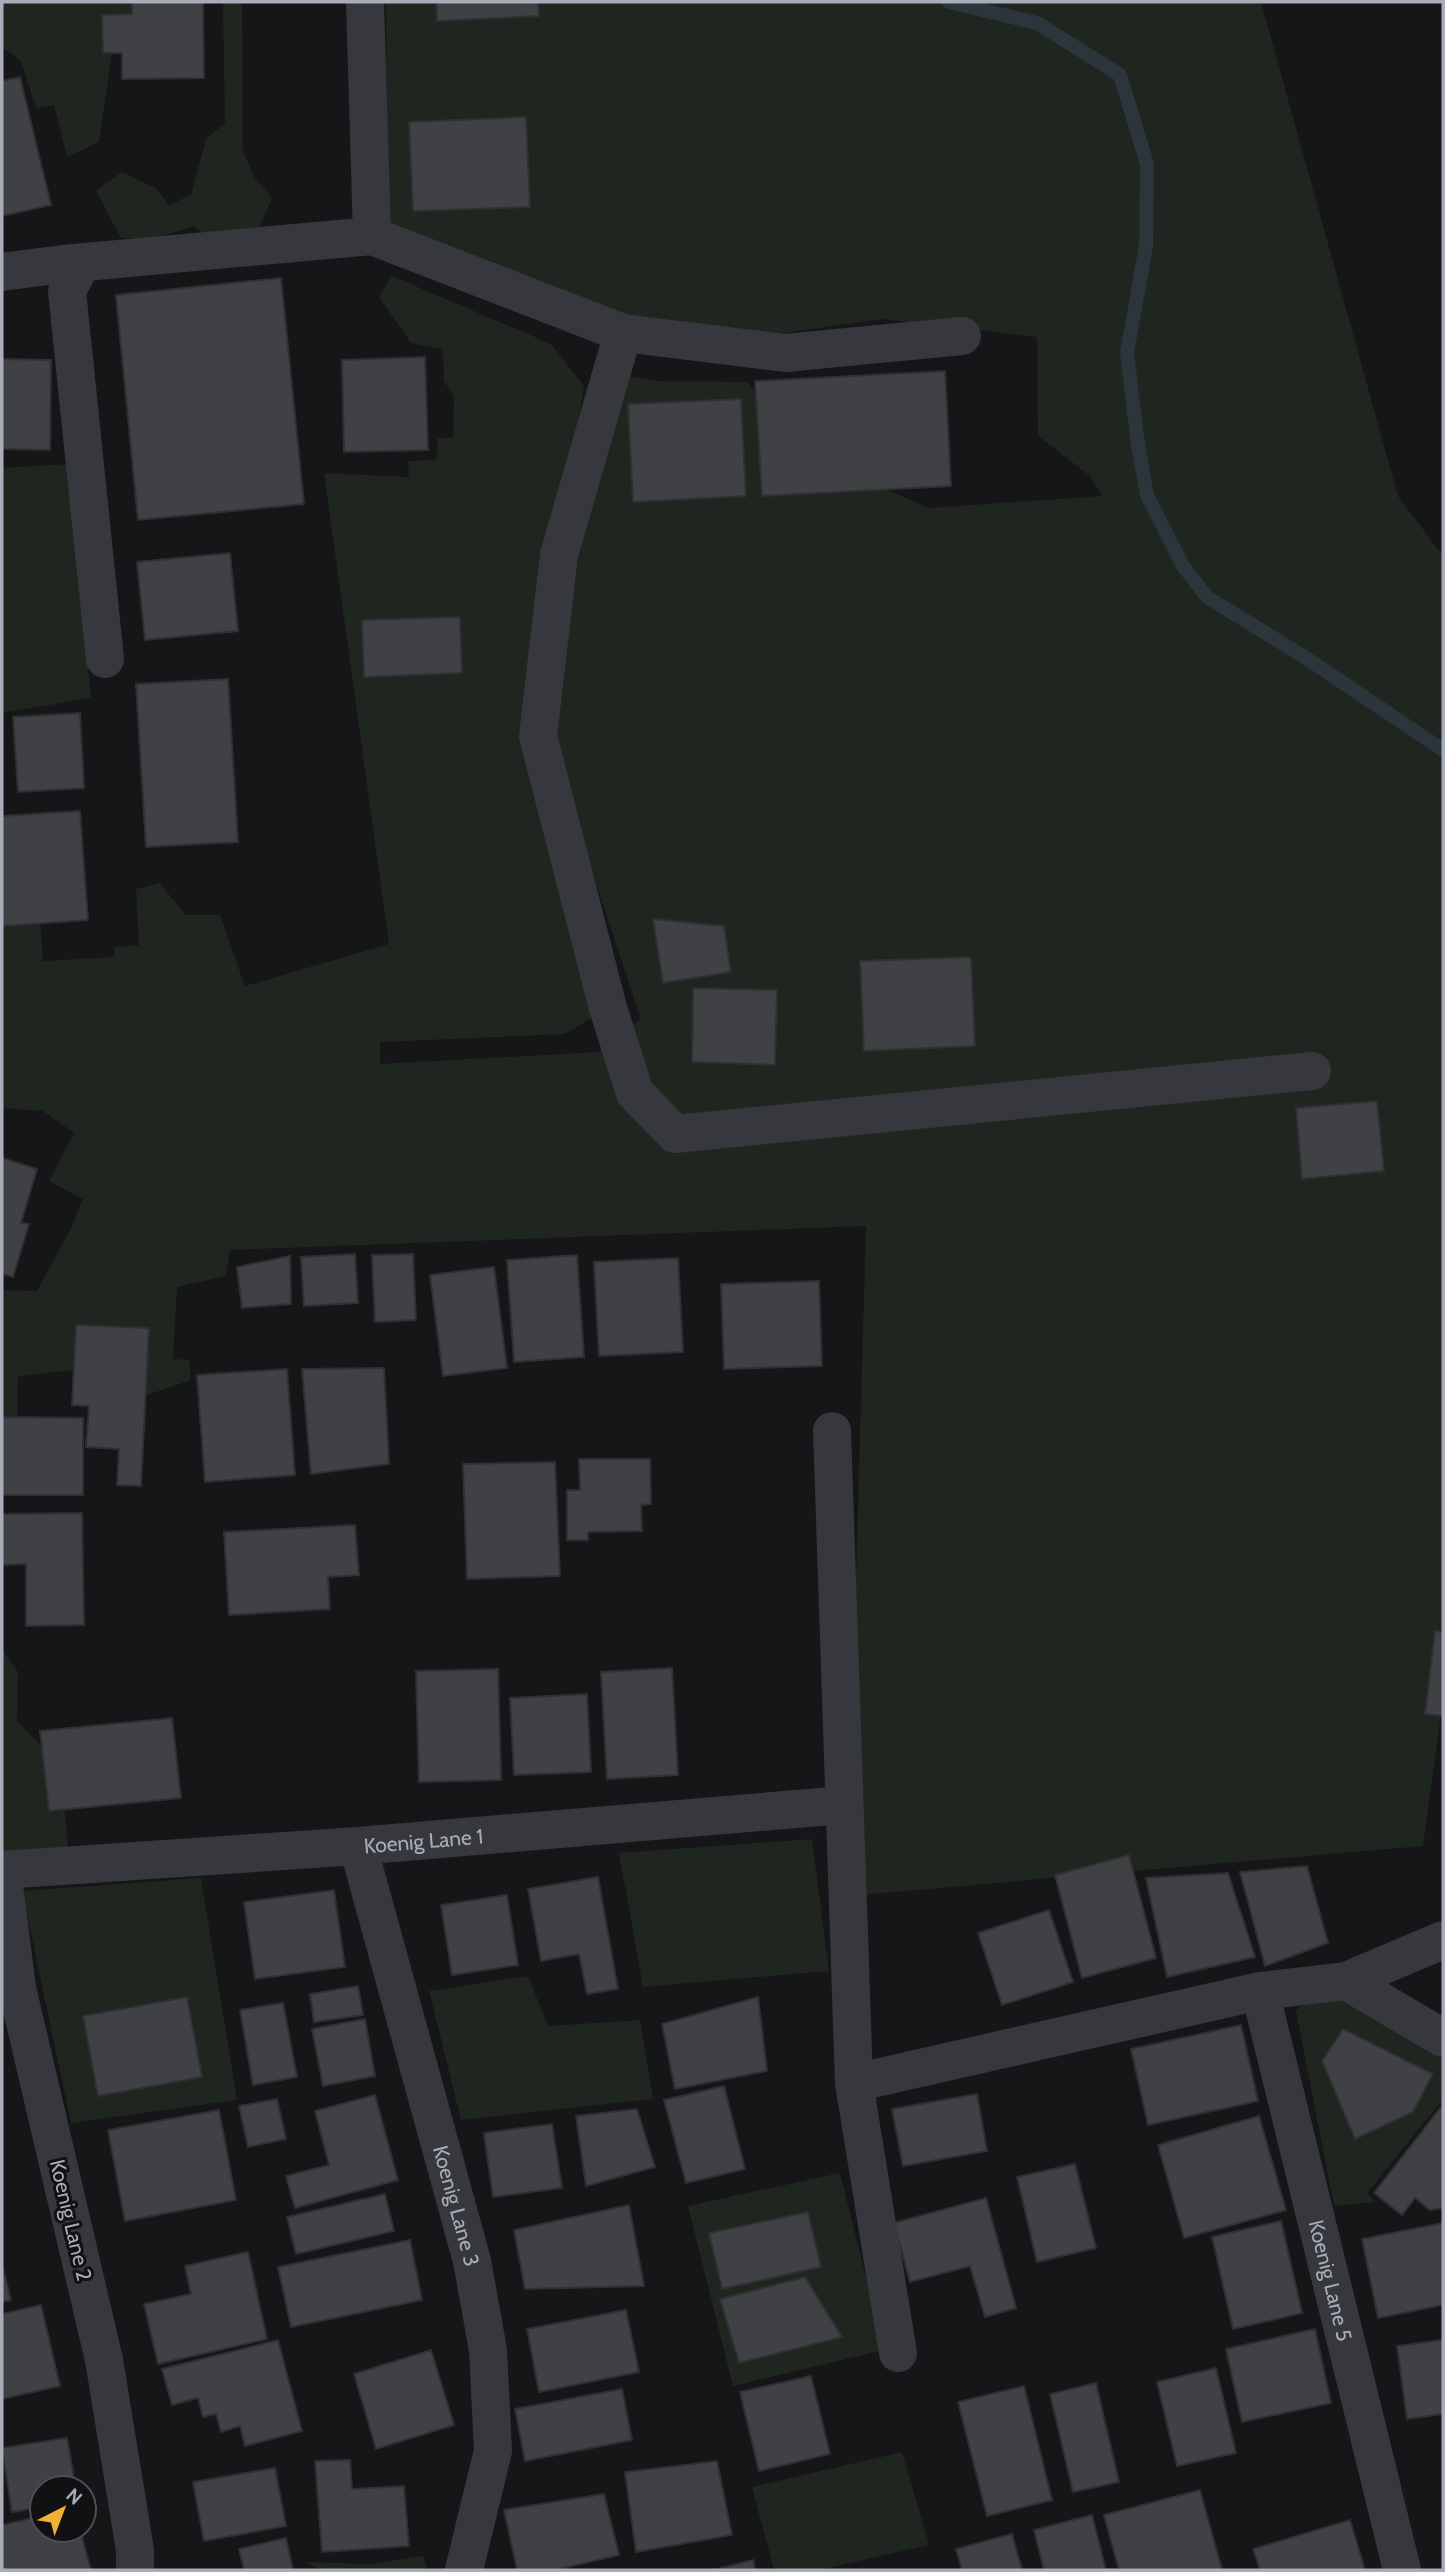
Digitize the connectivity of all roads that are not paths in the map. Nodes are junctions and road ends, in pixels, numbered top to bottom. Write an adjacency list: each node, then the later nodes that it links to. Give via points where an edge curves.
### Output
1 (365, 2): 2 (street)
2 (372, 236): 3 (street); 5 (street)
3 (81, 264): 4 (street); 7 (street, via 67,291)
4 (2, 272)
5 (623, 333): 6 (street, via 785,353); 8 (street, via 559,555 538,736 608,1008 635,1093 675,1134)
6 (962, 336)
7 (105, 659)
8 (1312, 1071)
9 (832, 1431): 10 (street)
10 (844, 1805): 11 (street, Koenig Lane 1); 17 (street)
11 (358, 1846): 12 (street, Koenig Lane 1); 20 (street, Koenig Lane 3, via 472,2261 488,2350 493,2451)
12 (2, 1870): 19 (street, Koenig Lane 2, via 17,1988 104,2360)
13 (1443, 1940): 14 (street)
14 (1346, 1981): 15 (street); 16 (street)
15 (1261, 1991): 17 (street); 21 (street, Koenig Lane 5)
16 (1443, 2038)
17 (854, 2083): 18 (street)
18 (898, 2353)
19 (135, 2570)
20 (464, 2570)
21 (1402, 2570)

